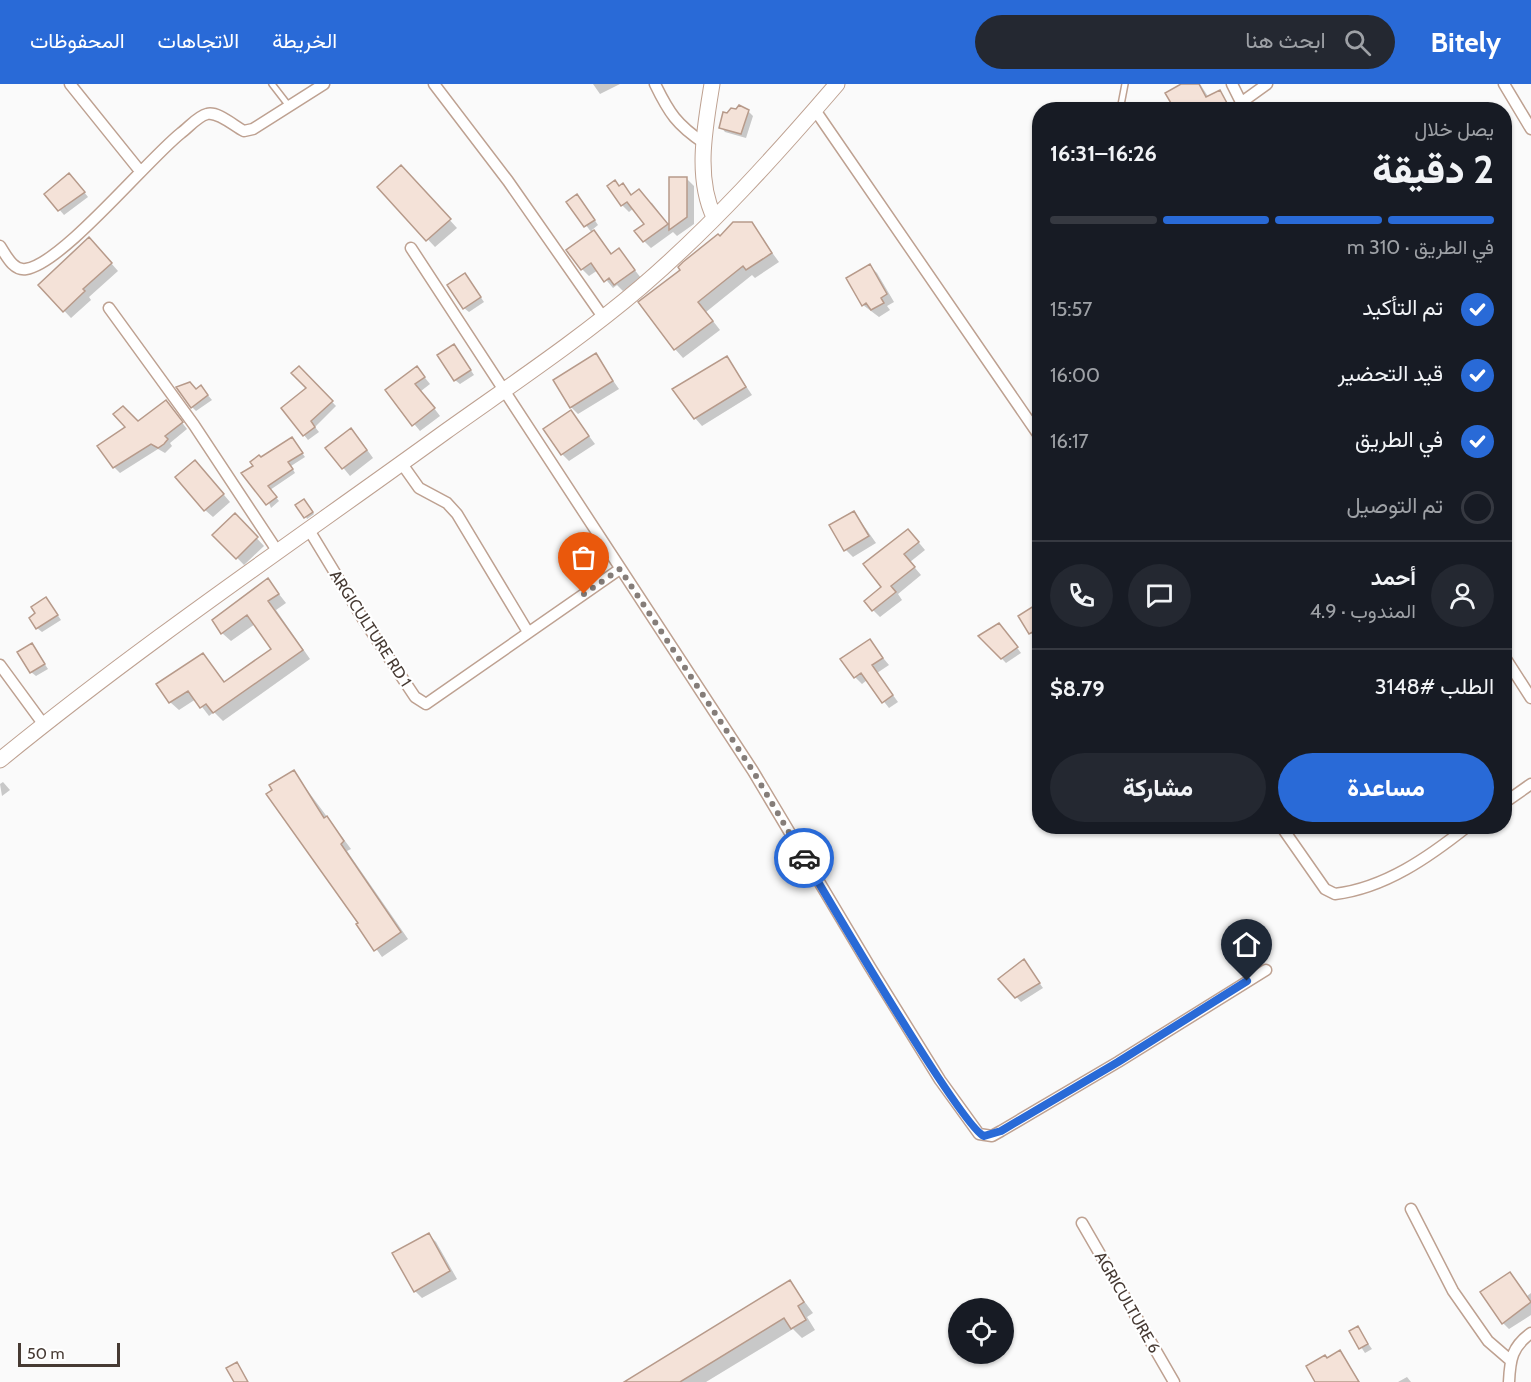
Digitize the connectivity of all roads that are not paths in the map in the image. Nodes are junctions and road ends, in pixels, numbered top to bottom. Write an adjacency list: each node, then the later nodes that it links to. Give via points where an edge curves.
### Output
1 (70, 84): 19 (street)
2 (272, 84): 15 (lane)
3 (324, 84): 15 (street)
4 (434, 84): 24 (street)
5 (655, 84): 18 (street, via 667,111 681,128)
6 (712, 84): 18 (street)
7 (837, 84): 16 (street)
8 (1125, 84): 12 (lane)
9 (1232, 84): 13 (street)
10 (1268, 84): 14 (street)
11 (1504, 84): 17 (street)
12 (1122, 102)
13 (1242, 102)
14 (1248, 102)
15 (288, 106): 19 (street, via 244,131 208,114)
16 (815, 110): 20 (street); 26 (street)
17 (1531, 129)
18 (704, 143): 20 (street, via 704,187)
19 (140, 171): 21 (street, via 71,242 35,266 18,267)
20 (714, 217): 24 (street, via 650,279)
21 (0, 246)
22 (411, 248): 25 (street)
23 (110, 308): 29 (street)
24 (603, 317): 25 (street)
25 (505, 390): 27 (street); 30 (street)
26 (1032, 425)
27 (402, 464): 28 (street); 31 (street, via 425,493 453,509)
28 (309, 530): 29 (street); 31 (street, ARGICULTURE RD 1, via 363,619 421,702 433,700)
29 (278, 552): 35 (street)
30 (620, 569): 31 (street, ARGICULTURE RD 1); 41 (street, via 753,771 923,1052 979,1134 992,1136 1001,1131)
31 (528, 632)
32 (0, 665): 35 (street)
33 (1512, 668): 34 (street)
34 (1531, 698)
35 (44, 725): 36 (street)
36 (0, 760)
37 (1531, 784): 38 (street)
38 (1512, 797)
39 (1287, 834): 40 (street, via 1325,889 1335,894 1372,885 1399,872)
40 (1458, 834)
41 (1266, 970)
42 (1411, 1209): 45 (street, via 1453,1291 1488,1341)
43 (1082, 1223): 46 (street, AGRICULTURE 6)
44 (1531, 1333): 45 (street, via 1516,1344)
45 (1510, 1360): 47 (street)
46 (1174, 1382)
47 (1509, 1382)

